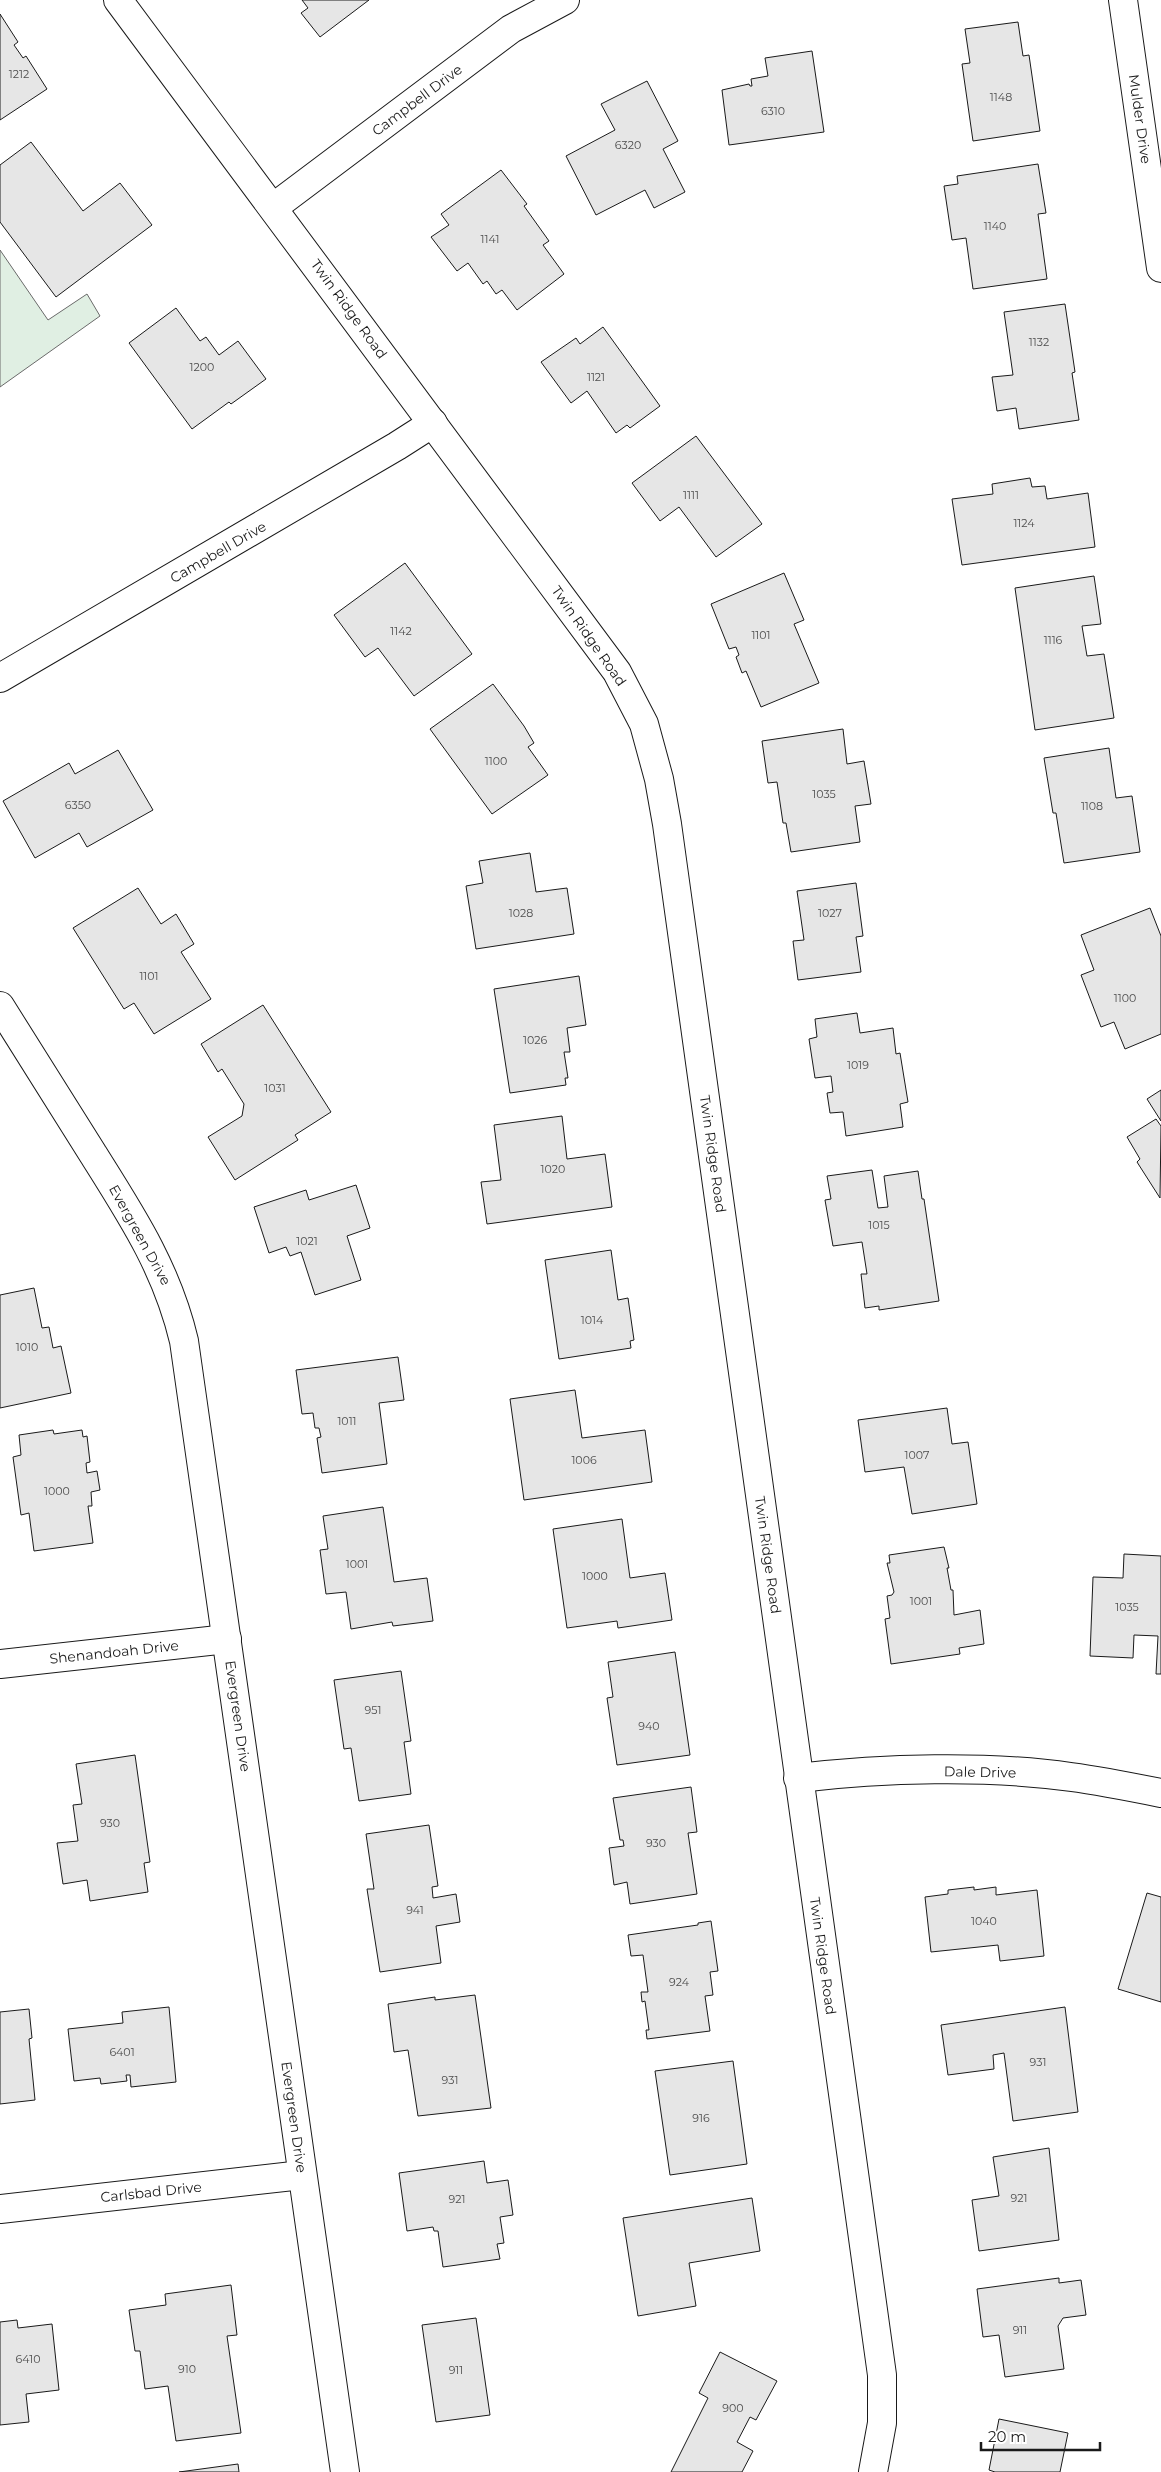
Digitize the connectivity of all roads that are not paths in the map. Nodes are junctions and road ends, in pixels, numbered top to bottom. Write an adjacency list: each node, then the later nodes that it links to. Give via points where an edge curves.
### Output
1 (118, 0): 4 (street, Twin Ridge Road)
2 (565, 0): 4 (street, Campbell Drive, via 511,29)
3 (1123, 0): 5 (street, Mulder Drive)
4 (274, 208): 6 (street, Twin Ridge Road)
5 (1161, 268)
6 (433, 423): 7 (street, Campbell Drive); 11 (street, Twin Ridge Road, via 617,672 644,724 653,752 667,824)
7 (0, 678)
8 (0, 1006): 9 (street, Evergreen Drive, via 137,1225 166,1280 184,1341)
9 (227, 1639): 10 (street, Shenandoah Drive); 13 (street, Evergreen Drive)
10 (0, 1664)
11 (798, 1778): 12 (street, Dale Drive, via 900,1771 1016,1772 1071,1777); 16 (street, Twin Ridge Road, via 882,2375 882,2423)
12 (1161, 1793)
13 (302, 2175): 14 (street, Carlsbad Drive); 15 (street, Evergreen Drive)
14 (0, 2209)
15 (345, 2472)
16 (873, 2472)

